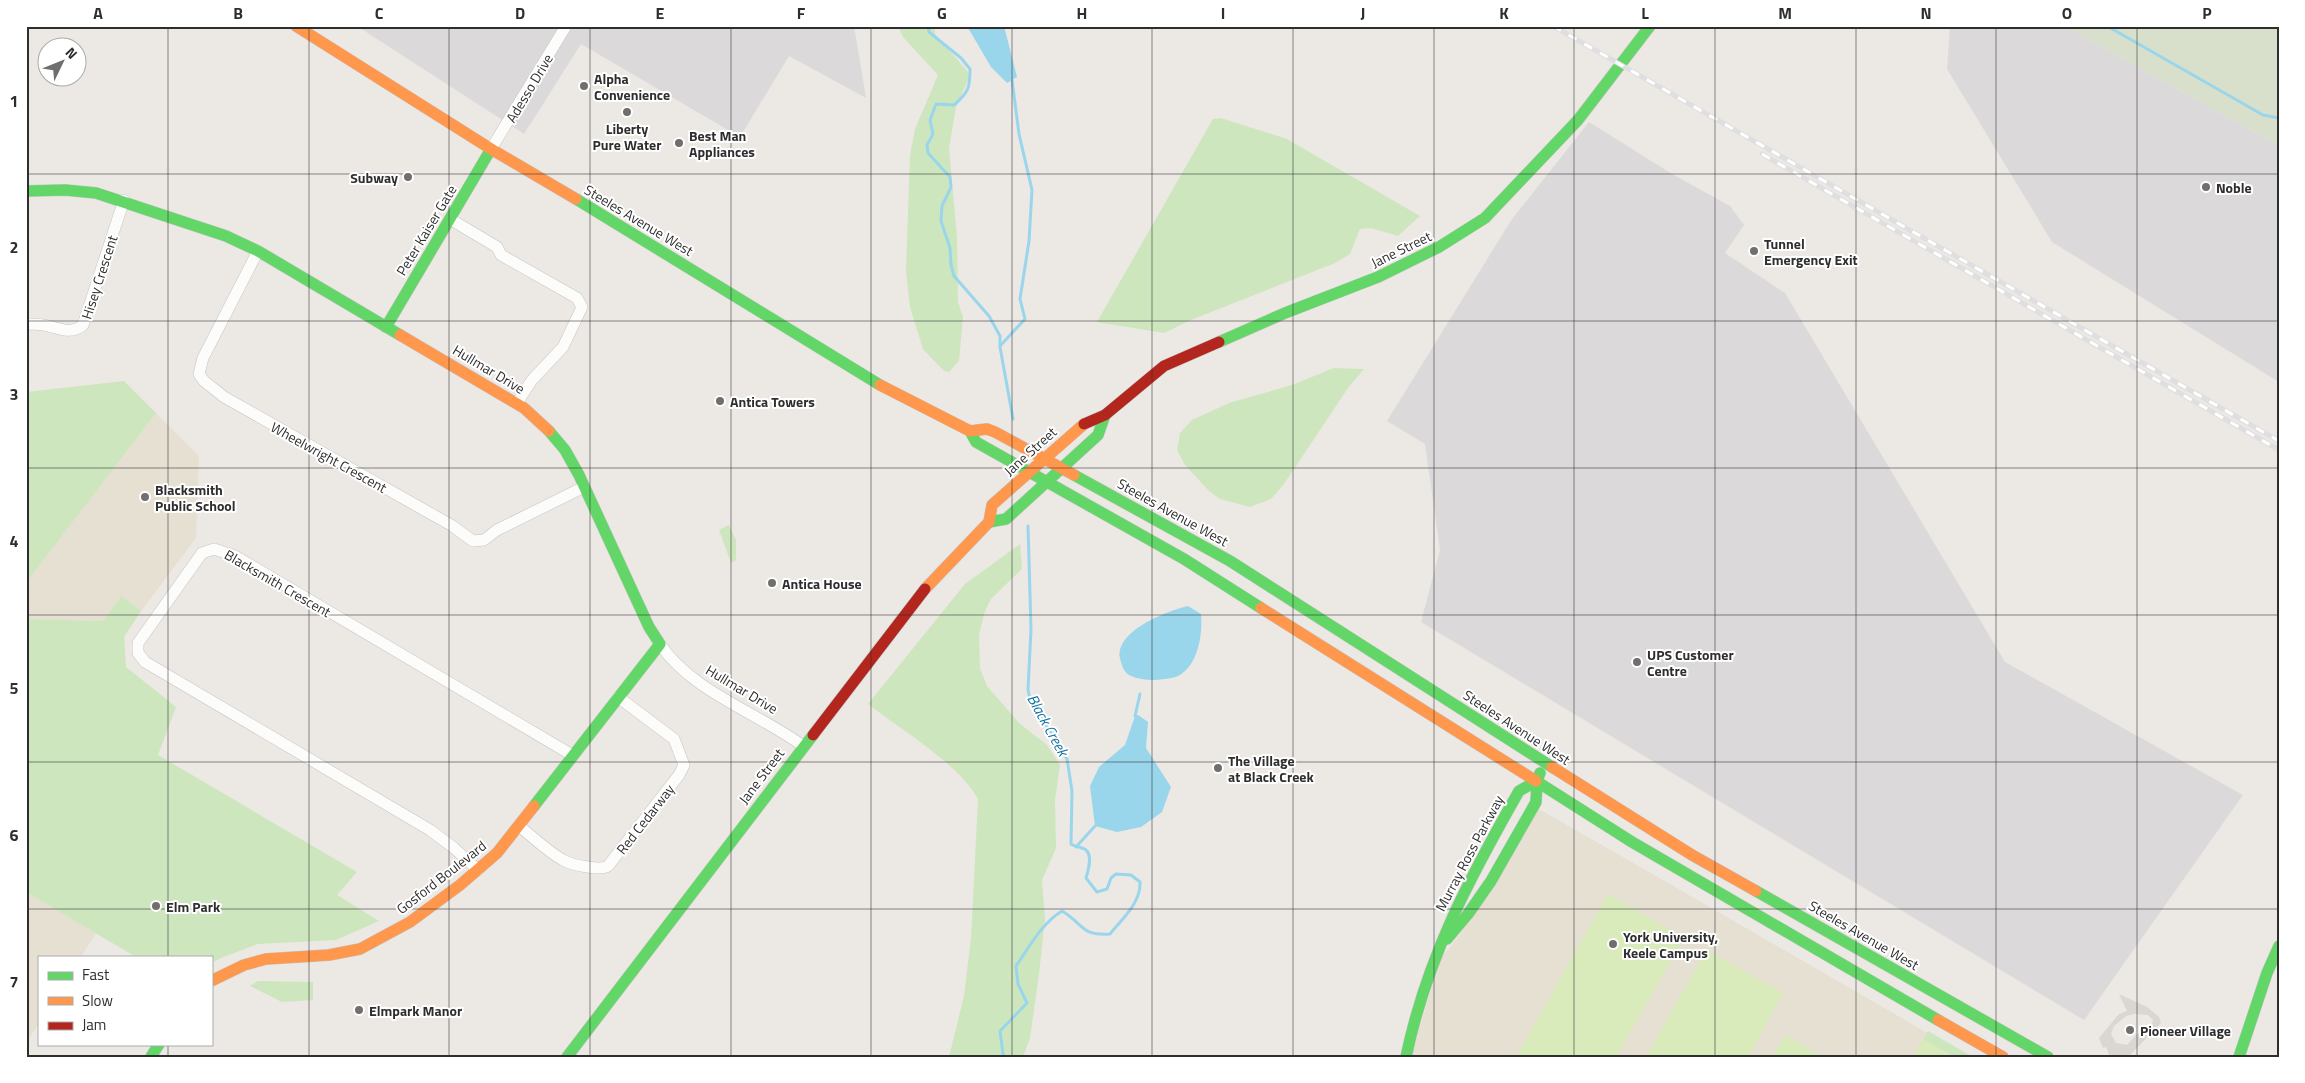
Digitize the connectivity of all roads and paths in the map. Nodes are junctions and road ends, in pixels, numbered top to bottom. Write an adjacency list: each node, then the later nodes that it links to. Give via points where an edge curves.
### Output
1 (296, 26): 4 (main road, Steeles Avenue West)
2 (566, 26): 4 (street, Adesso Drive)
3 (1650, 26): 12 (main road, Jane Street, via 1584,113 1485,218 1439,248 1378,277 1164,366)
4 (491, 149): 7 (main road, Peter Kaiser Gate); 13 (main road, Steeles Avenue West, via 867,378)
5 (26, 191): 6 (main road, Hullmar Drive, via 96,192)
6 (124, 200): 8 (main road, Hullmar Drive, via 226,236); 9 (street, Hisey Crescent, via 83,325 69,331)
7 (450, 219): 10 (main road, Peter Kaiser Gate); 11 (street, via 497,247 501,256 578,298 582,307 563,347 532,380)
8 (258, 251): 10 (main road, Hullmar Drive); 18 (street, Wheelwright Crescent, via 203,358 199,374 204,382 224,397 473,541 484,540 497,530)
9 (26, 324)
10 (386, 327): 11 (main road, Hullmar Drive)
11 (517, 403): 18 (main road, Hullmar Drive, via 554,435)
12 (1105, 415): 14 (main road, Jane Street, via 1087,421); 15 (main road, Jane Street, via 1098,435)
13 (970, 431): 14 (main road, Steeles Avenue West, via 987,429); 16 (main road, Steeles Avenue West, via 976,442)
14 (1044, 458): 15 (main road, Steeles Avenue West); 16 (main road, Jane Street)
15 (1062, 468): 17 (main road, Jane Street); 21 (main road, Steeles Avenue West, via 1230,561)
16 (1030, 472): 17 (main road, Steeles Avenue West); 19 (main road, Jane Street, via 992,505)
17 (1047, 482): 19 (main road, Jane Street, via 1006,519); 22 (main road, Steeles Avenue West, via 1184,559)
18 (584, 487): 20 (main road, Hullmar Drive)
19 (989, 522): 24 (main road, Jane Street, via 912,605)
20 (660, 644): 23 (main road, Gosford Boulevard); 24 (street, Hullmar Drive, via 698,682 782,730)
21 (1375, 655): 22 (main road); 26 (main road, Steeles Avenue West)
22 (1363, 673): 27 (main road, Steeles Avenue West)
23 (618, 697): 25 (main road, Gosford Boulevard); 28 (street, Red Cedarway, via 674,740 684,765 679,775 604,869 564,861)
24 (803, 746): 35 (main road, Jane Street)
25 (572, 755): 28 (main road, Gosford Boulevard); 29 (street, Blacksmith Crescent, via 235,556 214,549 202,553 138,643 138,653 145,662 430,830)
26 (1545, 762): 27 (main road, Murray Ross Parkway); 38 (main road, Steeles Avenue West, via 1692,855)
27 (1537, 782): 31 (main road, Murray Ross Parkway, via 1536,802 1490,881); 31 (main road, Murray Ross Parkway, via 1519,792 1453,910); 37 (main road, Steeles Avenue West, via 1632,842)
28 (519, 826): 29 (main road, Gosford Boulevard)
29 (478, 870): 32 (main road, Gosford Boulevard, via 410,922 360,949 329,955 266,959 244,965)
30 (2279, 946): 39 (main road)
31 (1439, 948): 36 (main road, Murray Ross Parkway, via 1428,969)
32 (212, 981)
33 (158, 1046): 34 (main road)
34 (151, 1057)
35 (567, 1057)
36 (1406, 1057)
37 (2003, 1057)
38 (2048, 1057)
39 (2239, 1057)

